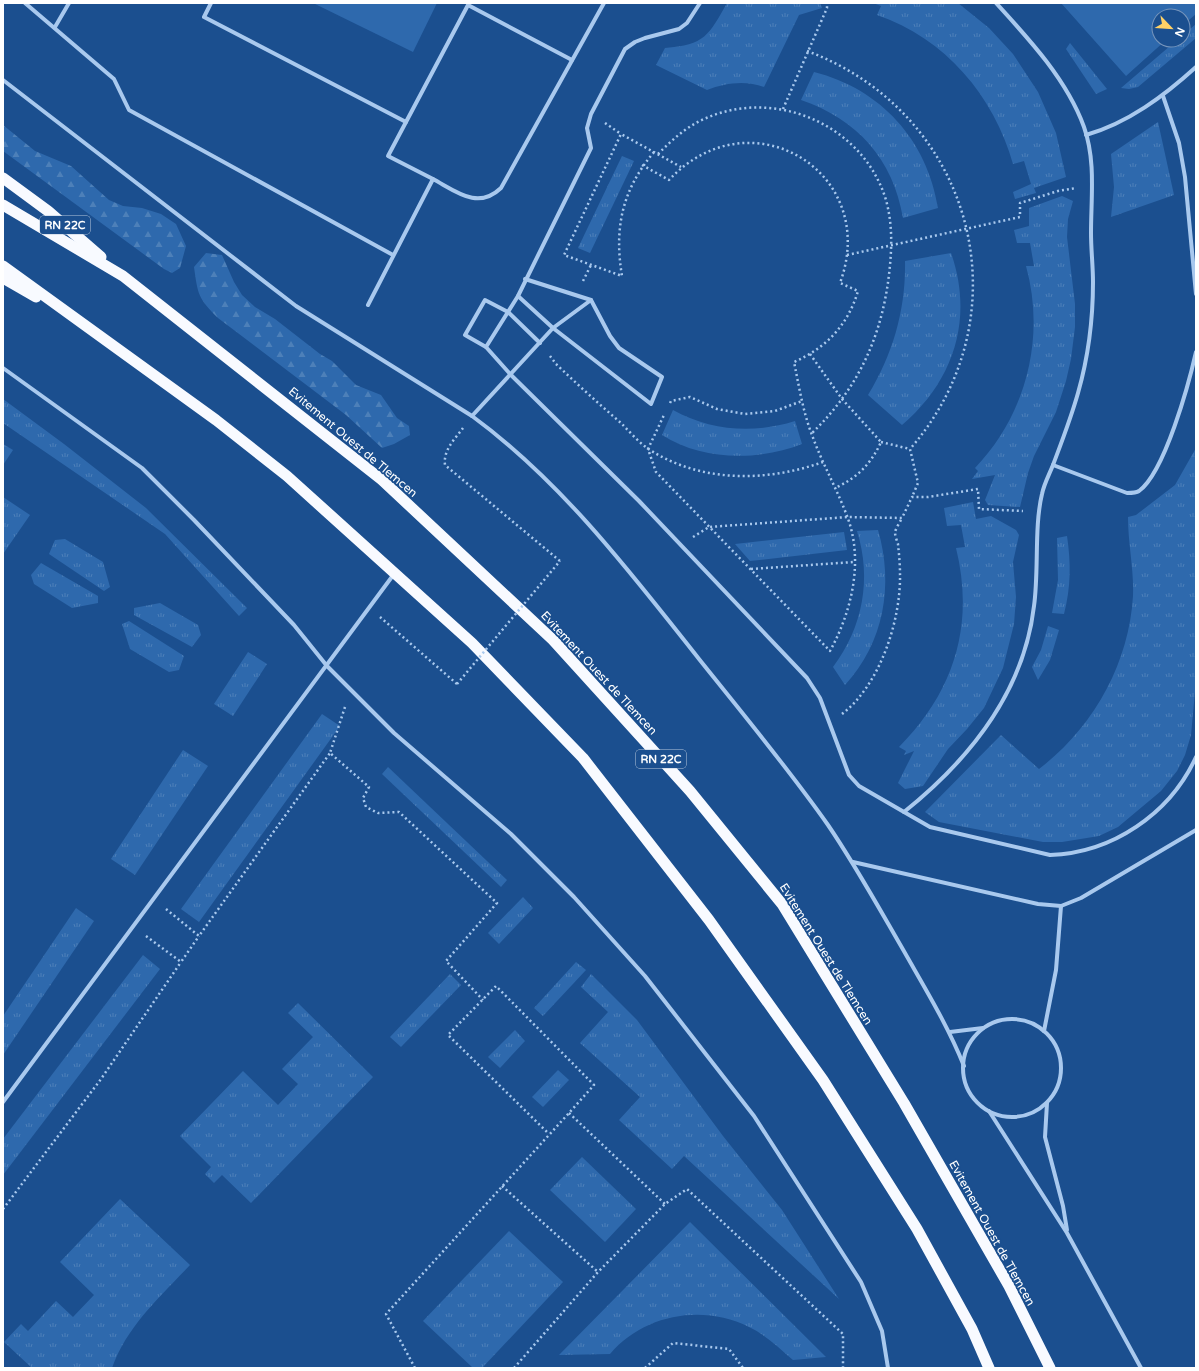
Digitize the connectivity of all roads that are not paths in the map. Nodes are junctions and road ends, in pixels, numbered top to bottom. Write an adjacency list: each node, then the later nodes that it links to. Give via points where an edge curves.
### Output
1 (25, 3): 7 (street)
2 (69, 3): 7 (street)
3 (211, 3): 12 (street, via 204,17)
4 (604, 3): 8 (street)
5 (700, 3): 21 (street, via 688,23 680,29 640,40 625,49 591,114 587,128 592,148)
6 (996, 3): 13 (street, via 1045,60 1073,103)
7 (55, 27): 17 (street, via 114,79 129,110)
8 (572, 60): 12 (street, via 468,5); 15 (street, via 501,188 493,196 472,199)
9 (1196, 67): 11 (street)
10 (3, 80): 34 (street, via 296,306)
11 (1163, 96): 13 (street, via 1105,130); 22 (street, via 1179,143 1186,185)
12 (406, 122): 15 (street, via 388,156)
13 (1086, 135): 35 (street, via 1091,152 1093,185 1091,321 1079,392)
14 (3, 178): 19 (highway, RN 22C, via 48,211)
15 (433, 179): 17 (street)
16 (3, 205): 19 (highway, Evitement Ouest de Tlemcen / RN 22C)
17 (393, 255): 25 (street)
18 (3, 266): 28 (highway)
19 (123, 276): 53 (highway, Evitement Ouest de Tlemcen / RN 22C, via 382,480 553,640 690,790 782,904 904,1103 993,1259)
20 (3, 278): 28 (highway)
21 (525, 279): 23 (street); 24 (street)
22 (1196, 294)
23 (518, 296): 26 (street); 27 (street)
24 (591, 300): 27 (street); 27 (street, via 619,348 662,377 651,404)
25 (368, 305)
26 (508, 312): 29 (street); 30 (street); 30 (street, via 485,300 465,335)
27 (553, 328): 29 (street)
28 (93, 330): 36 (highway, via 216,420 286,476)
29 (540, 343): 33 (street)
30 (486, 347): 33 (street)
31 (1196, 352): 35 (street, via 1188,387 1175,424 1159,462 1146,485 1138,492 1122,492)
32 (3, 368): 37 (street, via 142,468 294,625)
33 (511, 375): 34 (street); 39 (street, via 608,469 806,678 820,698 849,775 867,791)
34 (472, 416): 41 (street, via 548,481 631,573 797,782)
35 (1053, 465): 39 (street, via 1041,496 1034,608 1029,638 1008,692 979,739 934,788)
36 (395, 573): 37 (street); 52 (highway, via 472,643 583,758 709,920 823,1080 917,1229 972,1329)
37 (327, 666): 47 (street); 51 (street, via 394,733 512,834 574,897 645,976 754,1116 860,1282 882,1331)
38 (1196, 757): 39 (street, via 1180,785 1138,826 1113,841 1070,854 1050,855 930,827)
39 (904, 812)
40 (1196, 830): 42 (street, via 1100,888)
41 (853, 862): 42 (street, via 1038,904); 45 (street)
42 (1061, 906): 44 (street, via 1056,970)
43 (985, 1028): 44 (street, via 1010,1020 1028,1022); 45 (street); 46 (street, via 968,1048)
44 (1044, 1031): 48 (street, via 1059,1053 1061,1071 1057,1088)
45 (950, 1032): 46 (street)
46 (964, 1066): 49 (street, via 964,1075 970,1092)
47 (3, 1102)
48 (1047, 1103): 49 (street, via 1032,1113 1015,1117 1001,1116); 50 (street, via 1045,1137 1063,1206)
49 (988, 1111): 50 (street)
50 (1067, 1233): 54 (street)
51 (888, 1368)
52 (990, 1368)
53 (1050, 1368)
54 (1141, 1368)

